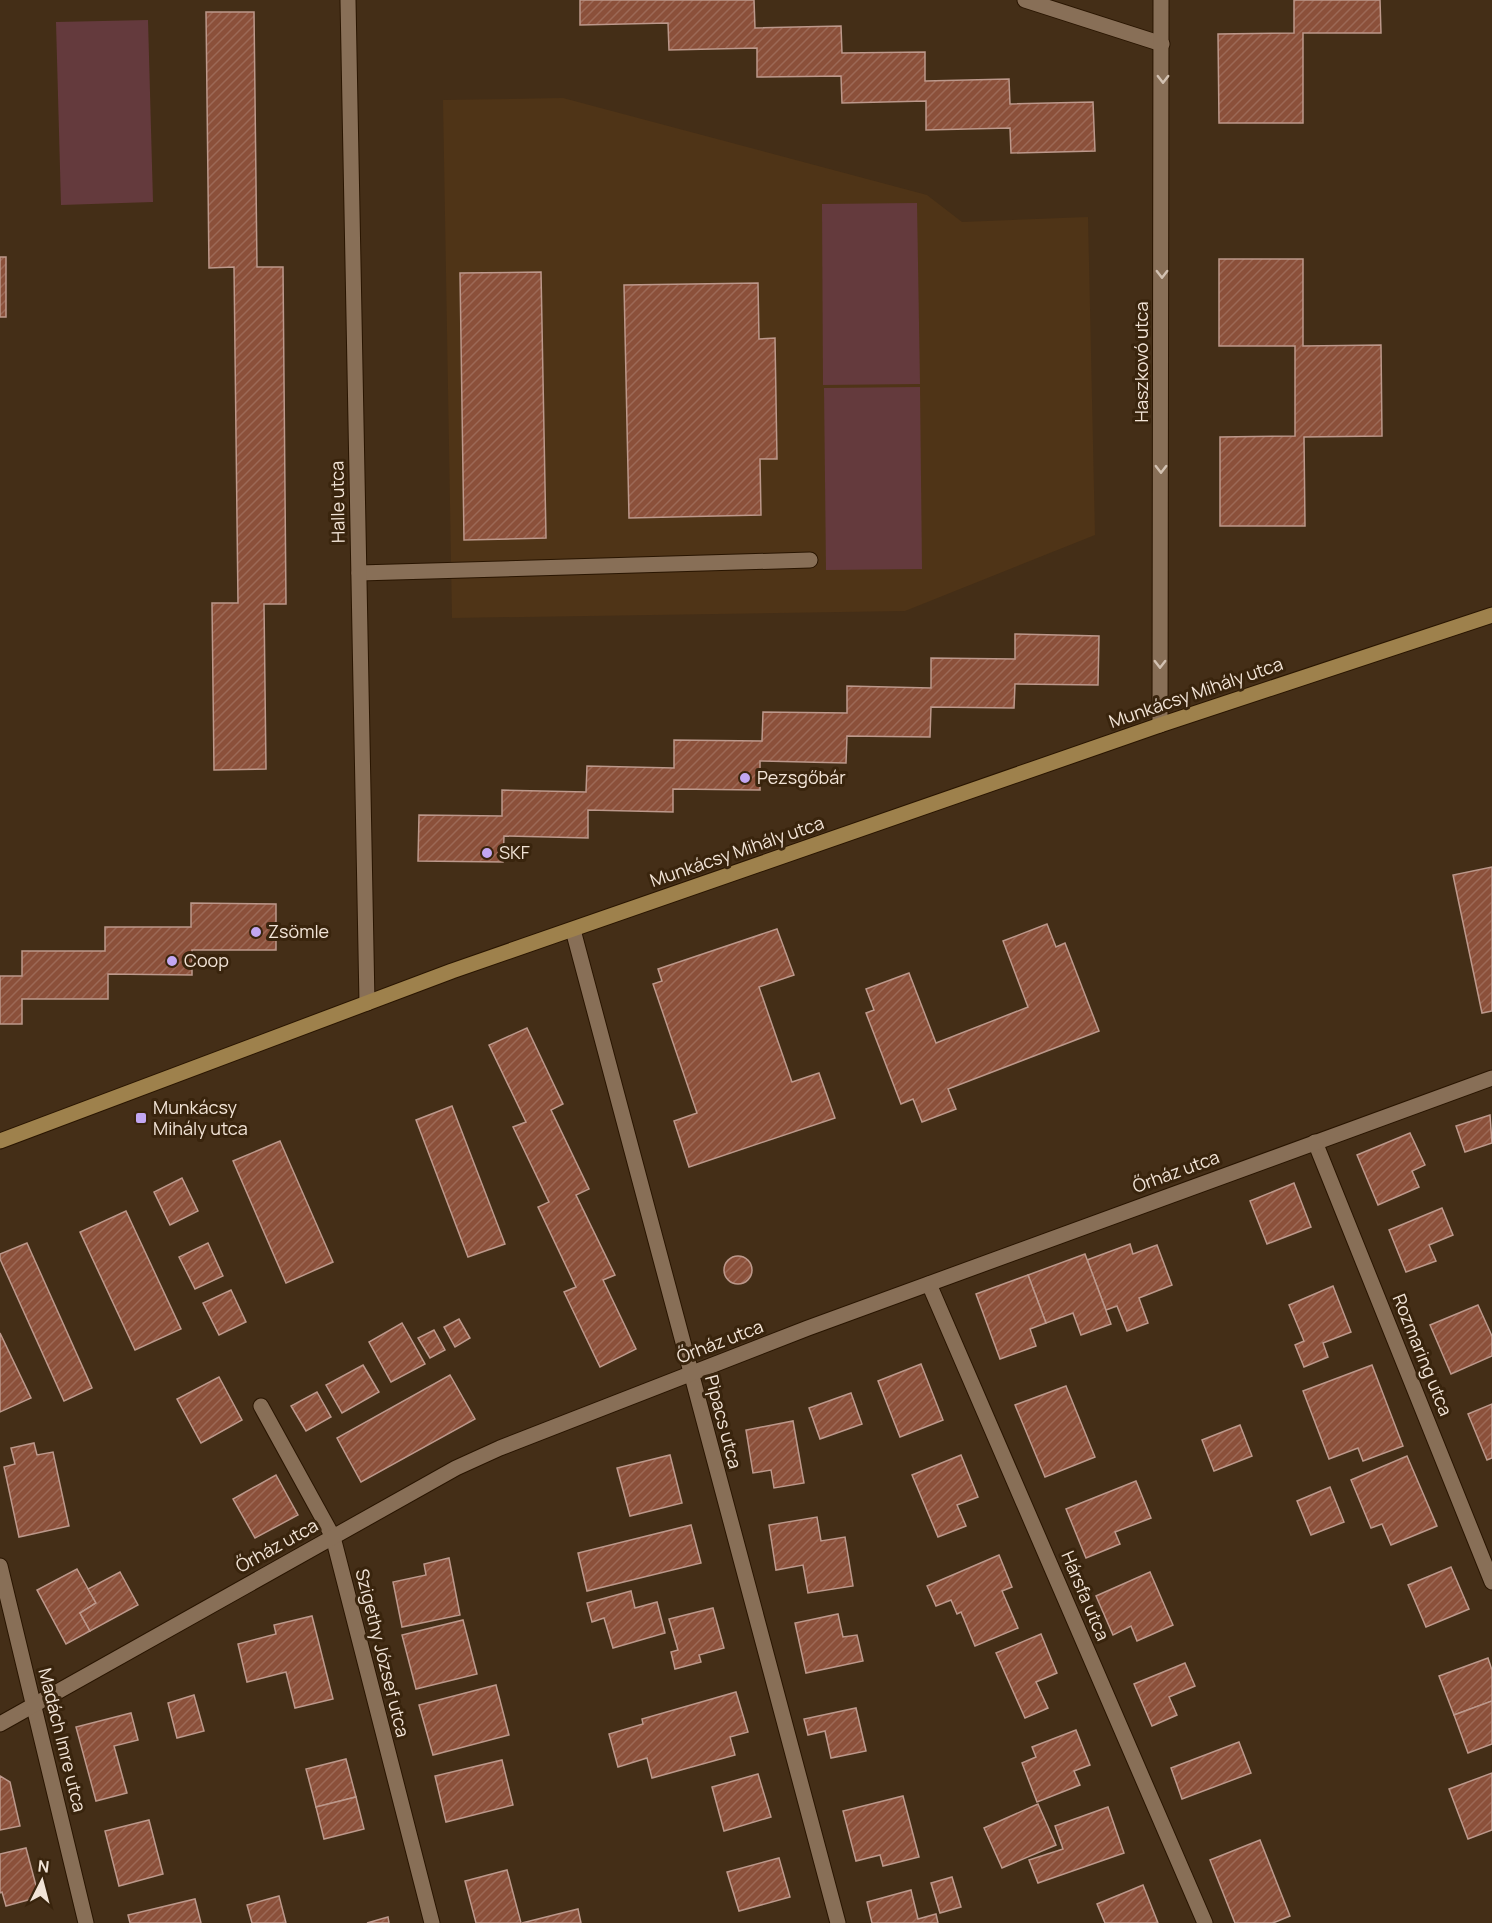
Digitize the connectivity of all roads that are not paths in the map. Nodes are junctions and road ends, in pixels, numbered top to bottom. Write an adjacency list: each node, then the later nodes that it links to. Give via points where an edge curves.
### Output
1 (348, 0): 6 (street, Halle utca)
2 (1025, 0): 4 (street)
3 (1161, 0): 4 (street, Haszkovó utca)
4 (1162, 44): 8 (street, Haszkovó utca, one-way to 8)
5 (810, 560): 6 (street)
6 (359, 573): 10 (street, Halle utca)
7 (1492, 615): 8 (street, Munkácsy Mihály utca)
8 (1160, 725): 9 (street, Munkácsy Mihály utca)
9 (573, 930): 10 (street, Munkácsy Mihály utca); 15 (street, Pipacs utca)
10 (368, 1003): 12 (street, Munkácsy Mihály utca)
11 (1492, 1078): 13 (street, Őrház utca)
12 (0, 1141)
13 (1315, 1142): 14 (street, Őrház utca); 19 (street, Rozmaring utca)
14 (929, 1284): 15 (street, Őrház utca); 25 (street, Hársfa utca)
15 (690, 1375): 17 (street, Őrház utca, via 474,1460); 24 (street, Pipacs utca)
16 (261, 1406): 17 (street, Szigethy József utca)
17 (333, 1537): 20 (street, Őrház utca); 23 (street, Szigethy József utca)
18 (0, 1566): 20 (street, Madách Imre utca)
19 (1492, 1582)
20 (34, 1705): 21 (street, Őrház utca); 22 (street, Madách Imre utca)
21 (0, 1724)
22 (86, 1923)
23 (432, 1923)
24 (838, 1923)
25 (1205, 1923)

